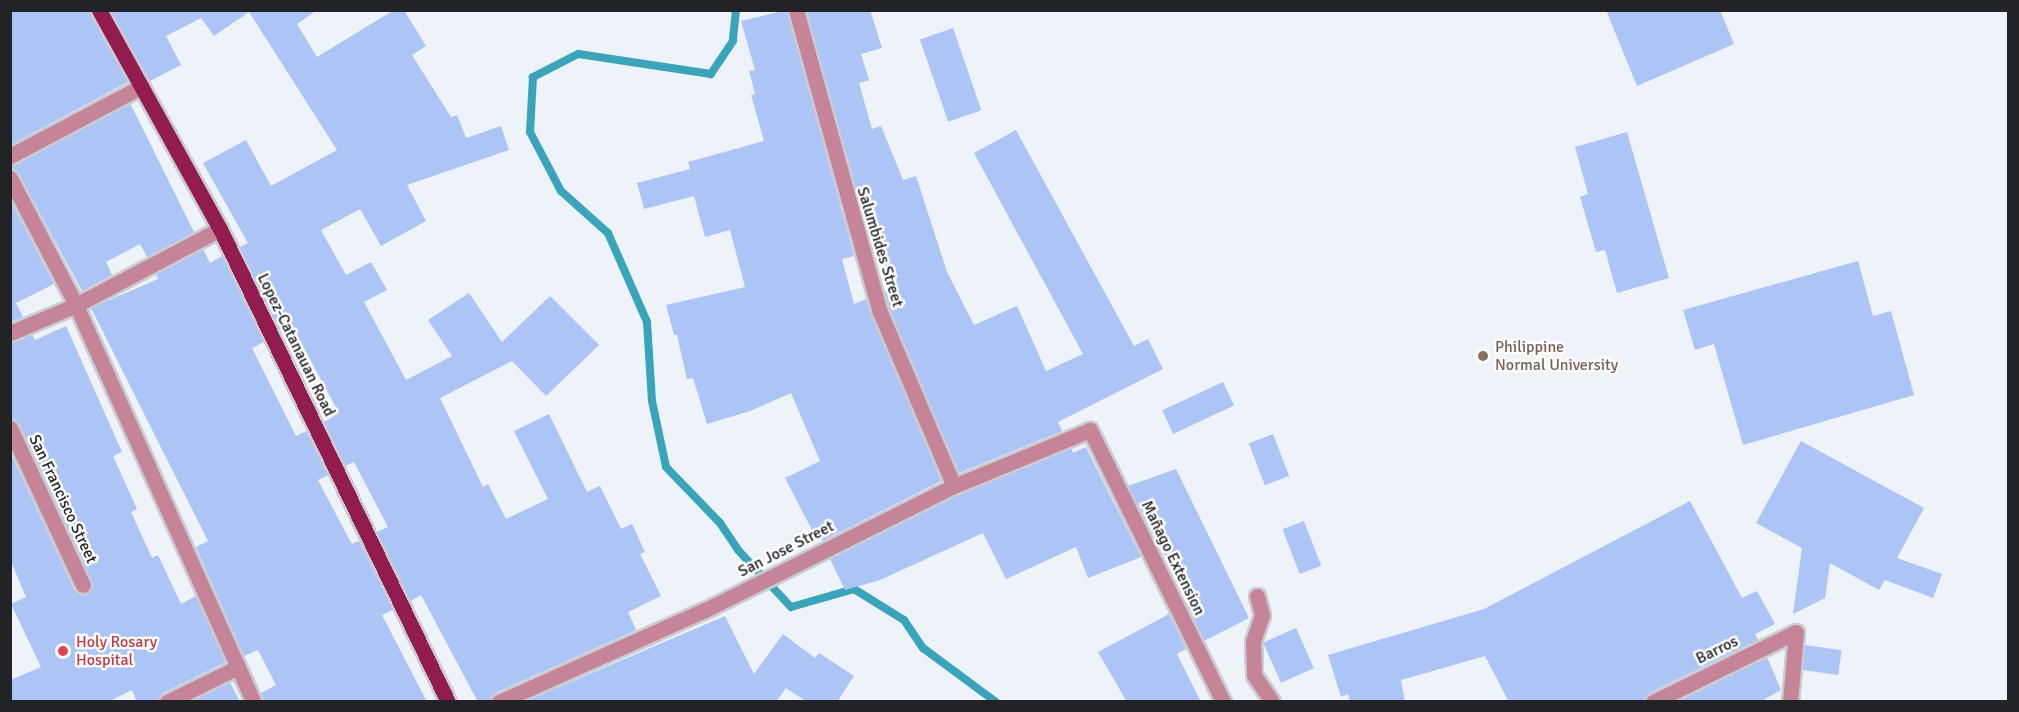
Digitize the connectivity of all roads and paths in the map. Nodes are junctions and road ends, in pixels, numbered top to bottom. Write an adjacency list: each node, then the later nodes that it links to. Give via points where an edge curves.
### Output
1 (99, 10): 3 (main road, Lopez-Catanauan Road)
2 (796, 10): 11 (street, Salumbides Street, via 880,312)
3 (142, 86): 4 (street); 6 (main road, Lopez-Catanauan Road)
4 (10, 156)
5 (10, 178): 7 (street)
6 (220, 229): 7 (street); 17 (main road, Lopez-Catanauan Road)
7 (76, 305): 8 (street); 14 (street)
8 (10, 333)
9 (10, 428): 12 (street, San Francisco Street)
10 (1090, 430): 11 (street, San Jose Street); 19 (street, Mañago Extension)
11 (954, 486): 18 (street, San Jose Street, via 705,610)
12 (83, 585)
13 (1257, 596): 20 (street, via 1262,615 1253,641 1254,675)
14 (238, 667): 15 (street); 16 (street)
15 (167, 702)
16 (254, 702)
17 (448, 702)
18 (499, 702)
19 (1223, 702)
20 (1272, 702)
21 (1653, 702): 22 (street, Barros, via 1796,632)
22 (1790, 702)

